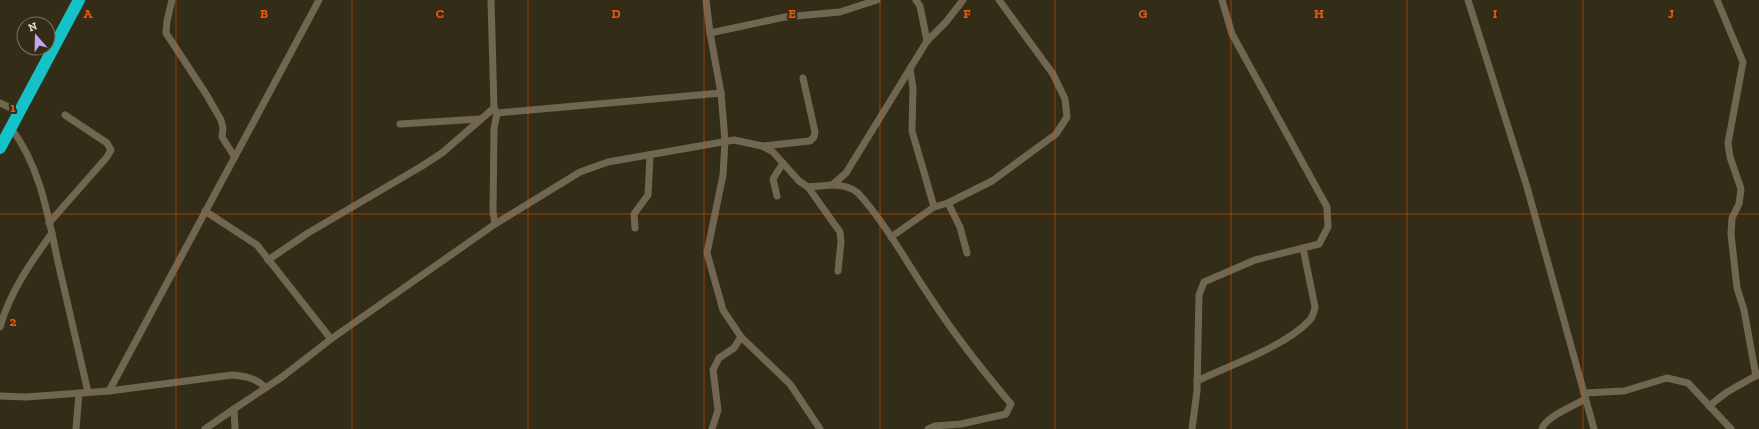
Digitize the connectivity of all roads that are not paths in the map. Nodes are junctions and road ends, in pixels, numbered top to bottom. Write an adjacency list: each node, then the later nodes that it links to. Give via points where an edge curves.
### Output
1 (80, 0): 20 (highway)
2 (172, 0): 28 (street, via 166,33 221,120 222,137)
3 (319, 0): 28 (street)
4 (491, 0): 19 (street)
5 (706, 0): 13 (street)
6 (877, 0): 13 (street, via 840,12 785,17)
7 (916, 0): 14 (street, via 920,6)
8 (963, 0): 14 (street)
9 (999, 0): 34 (street, via 1053,74 1065,99 1067,117 1056,134 992,181)
10 (1222, 0): 42 (street, via 1232,34 1326,207 1328,227 1319,244)
11 (1468, 0): 56 (street, via 1526,187)
12 (1717, 0): 49 (street, via 1743,62 1728,143 1741,189 1739,204 1732,218 1731,234 1737,288)
13 (710, 33): 17 (street)
14 (927, 41): 15 (street)
15 (910, 69): 31 (street, via 846,173); 35 (street, via 913,88 912,131)
16 (803, 78): 26 (street, via 815,132 814,138)
17 (721, 93): 19 (street); 25 (street)
18 (0, 103): 20 (street)
19 (496, 110): 22 (street); 38 (street, via 493,212)
20 (19, 112): 24 (highway)
21 (65, 115): 37 (street, via 107,143 111,150 108,157)
22 (481, 119): 23 (street); 44 (street, via 442,153 308,233)
23 (400, 124)
24 (11, 128): 27 (highway); 37 (street, via 30,159)
25 (725, 141): 26 (street, via 734,140); 29 (street); 47 (street, via 723,175 707,253 723,310)
26 (762, 146): 30 (street, via 773,152)
27 (0, 148)
28 (234, 156): 36 (street)
29 (650, 156): 38 (street, via 608,162 580,172); 39 (street, via 648,195 634,214)
30 (783, 163): 32 (street); 33 (street, via 774,179)
31 (832, 185): 32 (street); 41 (street, via 842,185 856,192)
32 (808, 187): 45 (street, via 840,232)
33 (777, 196)
34 (948, 203): 35 (street); 43 (street, via 960,226)
35 (934, 207): 41 (street)
36 (205, 211): 44 (street, via 257,245); 52 (street)
37 (49, 223): 40 (street)
38 (495, 224): 48 (street)
39 (635, 228)
40 (52, 233): 46 (street, via 7,304); 53 (street)
41 (891, 237): 64 (street, via 932,302 1011,404 1006,414)
42 (1303, 248): 50 (street, via 1315,307 1310,320 1268,348); 50 (street, via 1255,260 1204,282 1199,294)
43 (967, 253)
44 (268, 260): 48 (street)
45 (838, 271)
46 (0, 327)
47 (741, 337): 62 (street, via 734,348 719,358 713,370 718,410); 63 (street, via 790,384)
48 (331, 339): 51 (street)
49 (1758, 375): 57 (street, via 1727,392)
50 (1197, 381): 65 (street)
51 (265, 387): 52 (street, via 245,376 232,375); 58 (street)
52 (109, 391): 53 (street)
53 (88, 392): 54 (street)
54 (79, 393): 55 (street); 59 (street)
55 (0, 396)
56 (1585, 396): 57 (street, via 1624,391 1667,378 1688,383); 66 (street, via 1544,423); 67 (street)
57 (1709, 406): 68 (street)
58 (234, 409): 60 (street); 61 (street)
59 (76, 429)
60 (205, 429)
61 (235, 429)
62 (712, 429)
63 (820, 429)
64 (928, 429)
65 (1192, 429)
66 (1542, 429)
67 (1594, 429)
68 (1731, 429)

